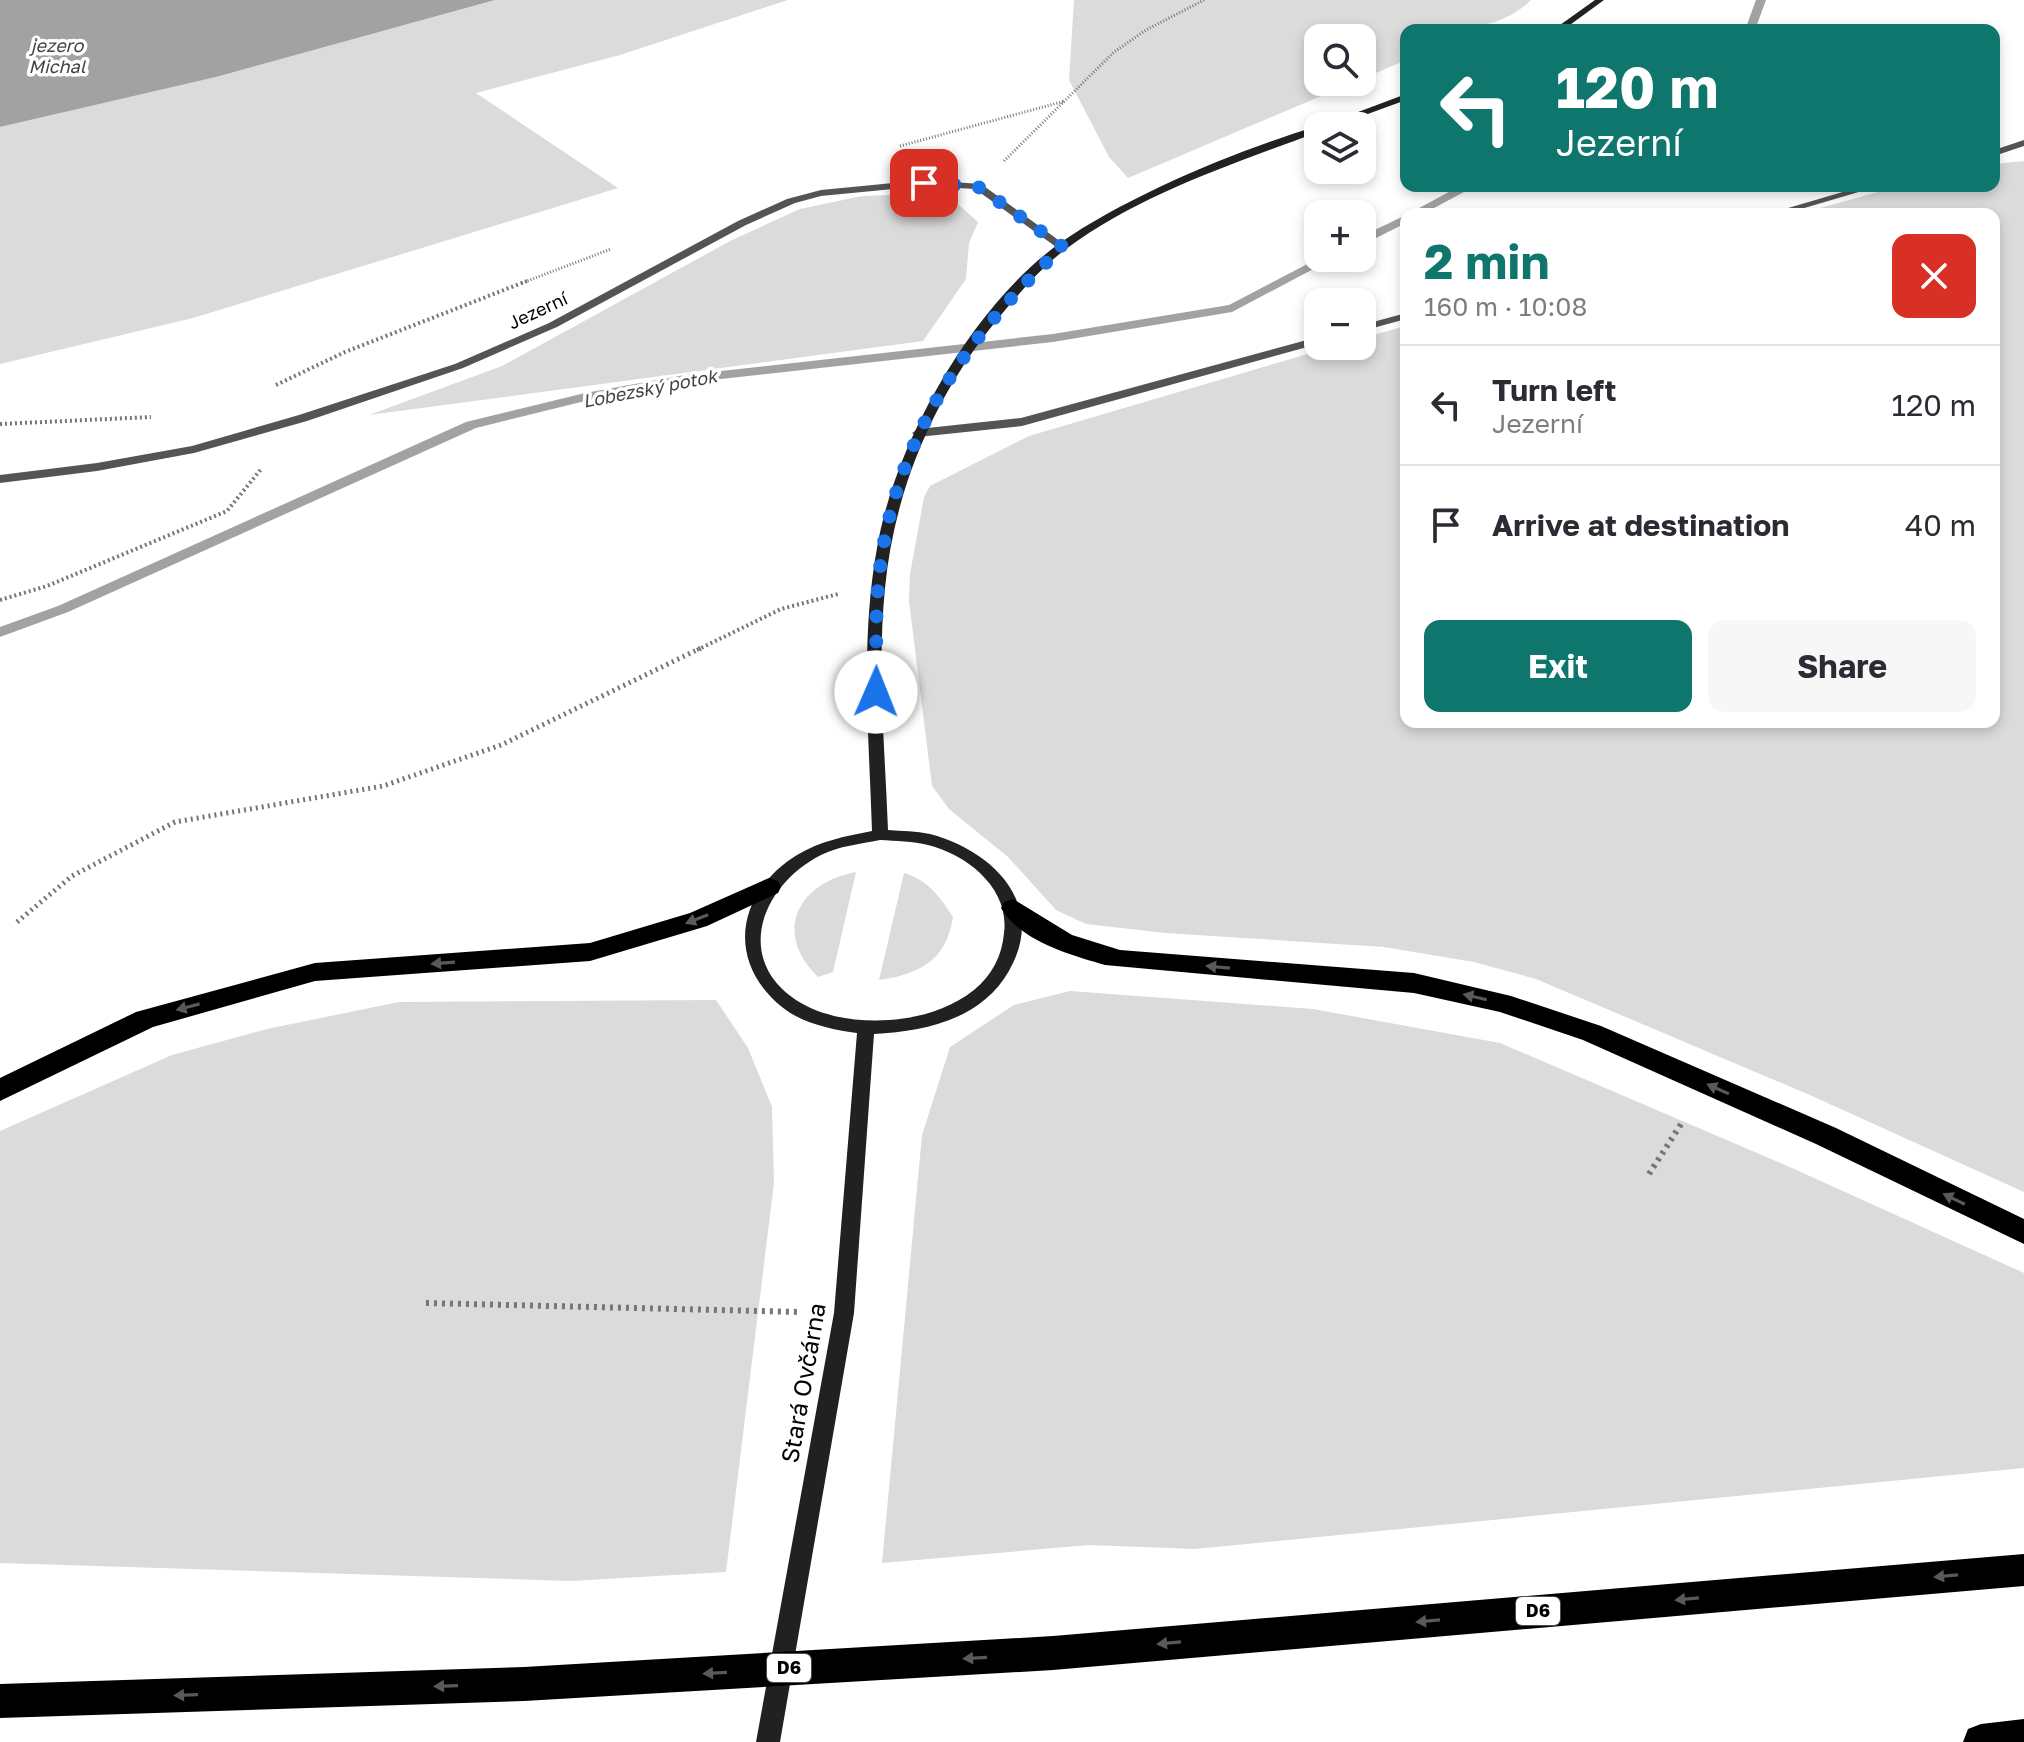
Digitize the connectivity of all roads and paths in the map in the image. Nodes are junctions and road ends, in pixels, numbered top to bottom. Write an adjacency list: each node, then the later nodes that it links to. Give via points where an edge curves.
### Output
1 (1204, 0): 5 (path, via 1114,52)
2 (1600, 0): 3 (main road)
3 (1566, 24)
4 (1400, 99): 6 (main road)
5 (1065, 101): 9 (path); 11 (path)
6 (1365, 112)
7 (1304, 134): 14 (main road, via 1186,179)
8 (2024, 143): 10 (lane)
9 (890, 149)
10 (2000, 151)
11 (977, 186): 14 (lane); 21 (lane, Jezerní, via 892,185 791,201 540,331 459,366)
12 (1852, 192): 13 (lane)
13 (1795, 208)
14 (1063, 247): 23 (main road, via 996,312 951,372)
15 (614, 248): 19 (path, via 345,352)
16 (1400, 318): 17 (lane)
17 (1376, 324)
18 (1304, 344): 23 (lane, via 1022,422)
19 (274, 386)
20 (155, 417): 22 (path)
21 (303, 418): 24 (lane, Jezerní, via 194,449); 26 (path, via 227,511 47,586)
22 (0, 424)
23 (918, 433): 25 (main road, via 893,508)
24 (0, 479)
25 (878, 586): 27 (main road); 30 (path, via 781,609 501,745 383,786 175,822 72,876)
26 (0, 600)
27 (880, 835): 28 (main road, via 816,851); 29 (main road, via 925,838 965,853 995,877)
28 (769, 887): 31 (main road, via 756,911 751,943 762,974 786,1001 822,1020); 33 (highway, one-way to 33, via 698,920 590,952 315,972 145,1019)
29 (1013, 908): 31 (main road, via 1015,942 1002,970 979,996 947,1015); 32 (highway, one-way to 29, via 1592,1033 1502,1003 1414,983 1120,959 1055,939)
30 (17, 922)
31 (866, 1028): 37 (main road, Stará Ovčárna)
32 (1707, 1084): 34 (path); 35 (highway, one-way to 32)
33 (0, 1090)
34 (1649, 1174)
35 (2024, 1232)
36 (426, 1303): 37 (path)
37 (844, 1313): 41 (main road, Stará Ovčárna)
38 (2024, 1570): 39 (highway, D6, one-way to 39, via 1053,1653 524,1684)
39 (0, 1701)
40 (2024, 1737): 42 (highway)
41 (768, 1742)
42 (1981, 1742)

